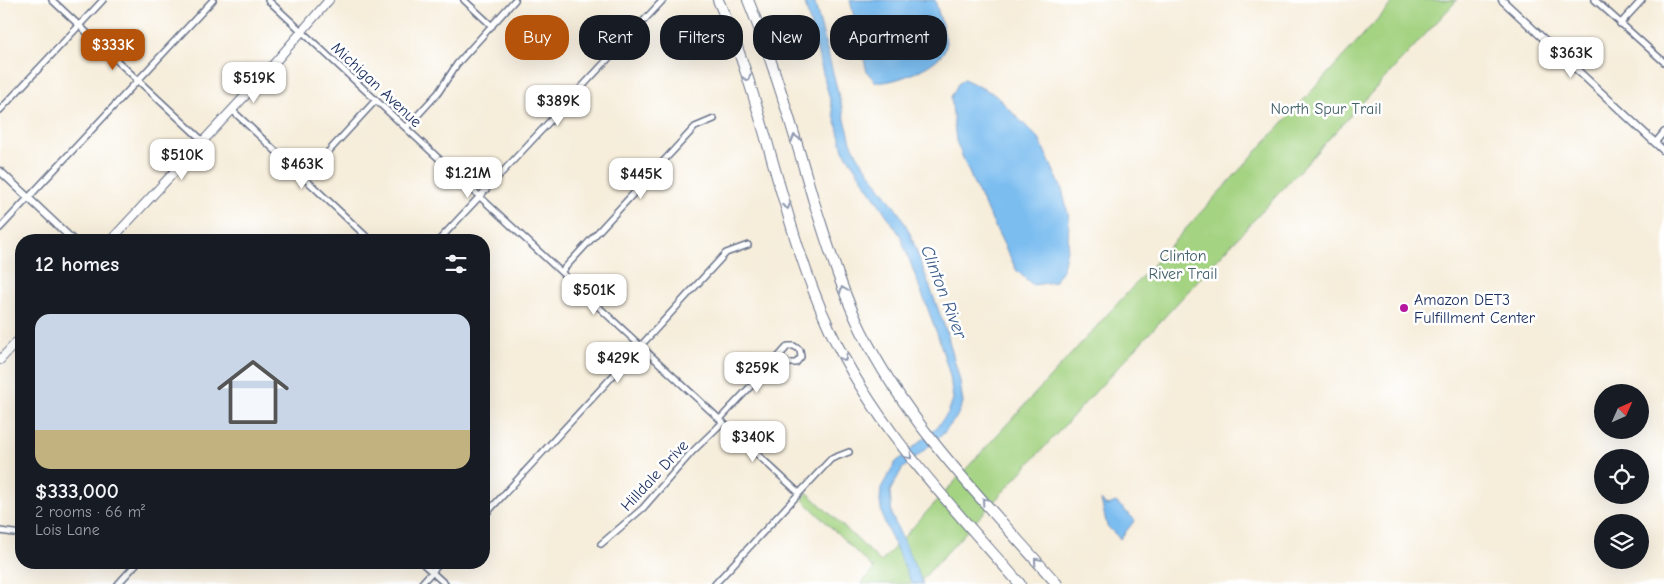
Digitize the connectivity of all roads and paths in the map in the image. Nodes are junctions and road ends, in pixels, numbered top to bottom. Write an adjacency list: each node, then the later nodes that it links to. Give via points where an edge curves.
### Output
1 (52, 0): 15 (street)
2 (103, 0): 15 (street)
3 (213, 0): 19 (street)
4 (268, 0): 17 (street, Michigan Avenue)
5 (329, 0): 17 (main road)
6 (464, 0): 16 (street)
7 (515, 0): 16 (street)
8 (663, 0): 31 (street)
9 (718, 0): 59 (highway, one-way to 59, via 744,67 815,295 847,365 897,442)
10 (748, 0): 60 (highway, one-way to 10, via 919,423 877,361 844,291 773,66)
11 (1502, 0): 27 (street)
12 (1594, 0): 14 (street)
13 (1642, 0): 14 (street)
14 (1620, 24): 18 (street)
15 (79, 25): 19 (street); 21 (street)
16 (492, 26): 24 (street)
17 (302, 32): 20 (street, Michigan Avenue); 22 (main road)
18 (1664, 62)
19 (138, 80): 26 (street); 32 (street)
20 (376, 100): 24 (street, Michigan Avenue); 30 (street)
21 (0, 110)
22 (232, 110): 26 (main road); 30 (street)
23 (714, 119): 39 (street, via 695,127)
24 (406, 128): 31 (street, Michigan Avenue)
25 (1664, 132): 27 (street)
26 (203, 141): 35 (main road)
27 (1655, 143): 28 (street)
28 (1664, 151)
29 (0, 171): 32 (street)
30 (304, 178): 36 (street)
31 (480, 196): 37 (street); 39 (street, Michigan Avenue)
32 (28, 197): 33 (street); 34 (street)
33 (0, 228)
34 (67, 234)
35 (117, 234)
36 (364, 234)
37 (445, 234)
38 (748, 245): 41 (street, via 726,253)
39 (561, 272): 41 (street, Michigan Avenue)
40 (15, 344): 43 (main road)
41 (640, 346): 44 (street, Michigan Avenue); 47 (street)
42 (779, 356): 44 (street, Hilldale Drive)
43 (0, 360)
44 (722, 421): 46 (street, Michigan Avenue); 50 (street, Hilldale Drive, via 643,508)
45 (849, 452): 46 (street, via 830,459)
46 (799, 493): 58 (street)
47 (490, 509)
48 (0, 531): 49 (street)
49 (15, 533)
50 (601, 544)
51 (132, 569): 55 (street)
52 (429, 569): 54 (street)
53 (435, 569): 54 (street)
54 (432, 572): 56 (street); 57 (street)
55 (118, 584)
56 (421, 584)
57 (445, 584)
58 (715, 584)
59 (1020, 584)
60 (1057, 584)

